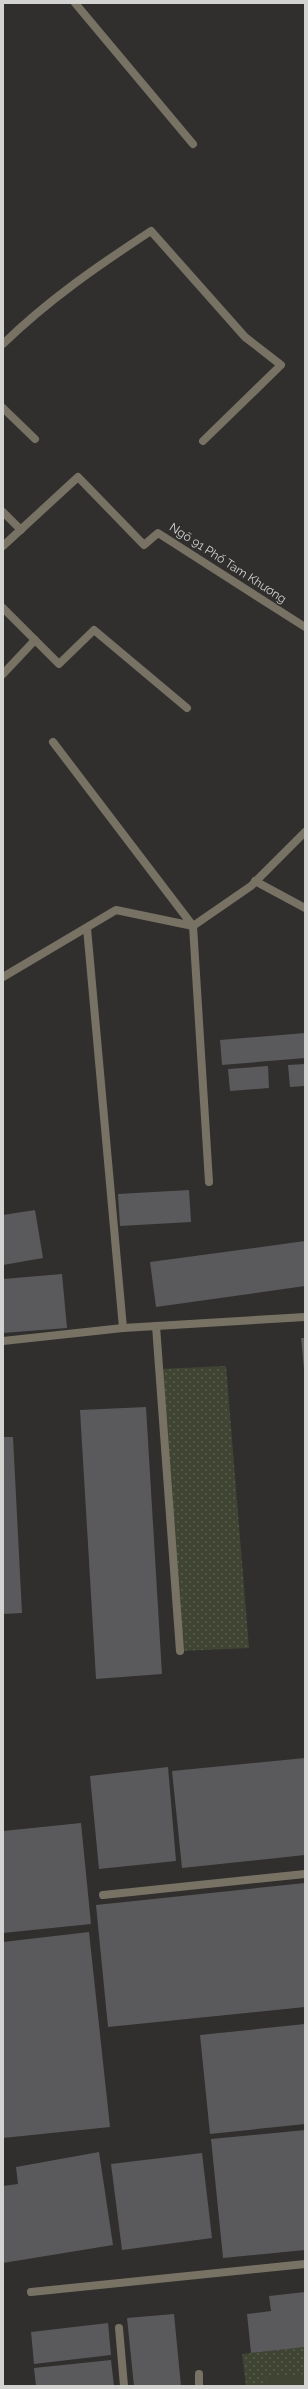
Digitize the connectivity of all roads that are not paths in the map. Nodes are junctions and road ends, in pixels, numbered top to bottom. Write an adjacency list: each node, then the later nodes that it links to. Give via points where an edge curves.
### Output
1 (75, 3): 2 (street)
2 (193, 144)
3 (3, 344): 6 (street, via 31,316 151,231 245,336 281,364)
4 (3, 408): 5 (street)
5 (35, 439)
6 (203, 441)
7 (3, 512): 8 (street)
8 (21, 530): 9 (street); 11 (street, Ngõ 91 Phố Tam Khương, via 78,477 144,545 158,533)
9 (3, 546)
10 (3, 608): 12 (street)
11 (305, 627)
12 (35, 640): 13 (street); 14 (street, via 59,664 94,630)
13 (3, 674)
14 (187, 708)
15 (53, 742): 19 (street)
16 (305, 832): 17 (street)
17 (255, 882): 18 (street); 19 (street)
18 (305, 908)
19 (193, 926): 20 (street, via 116,910); 22 (street)
20 (87, 928): 21 (street); 25 (street)
21 (3, 977)
22 (209, 1182)
23 (305, 1317): 24 (street)
24 (156, 1326): 25 (street); 27 (street)
25 (123, 1328): 26 (street)
26 (3, 1341)
27 (180, 1651)
28 (305, 1874): 29 (street)
29 (103, 1895)
30 (305, 2264): 31 (street)
31 (31, 2292)
32 (119, 2328): 34 (street)
33 (199, 2374): 35 (street)
34 (124, 2386)
35 (199, 2386)

